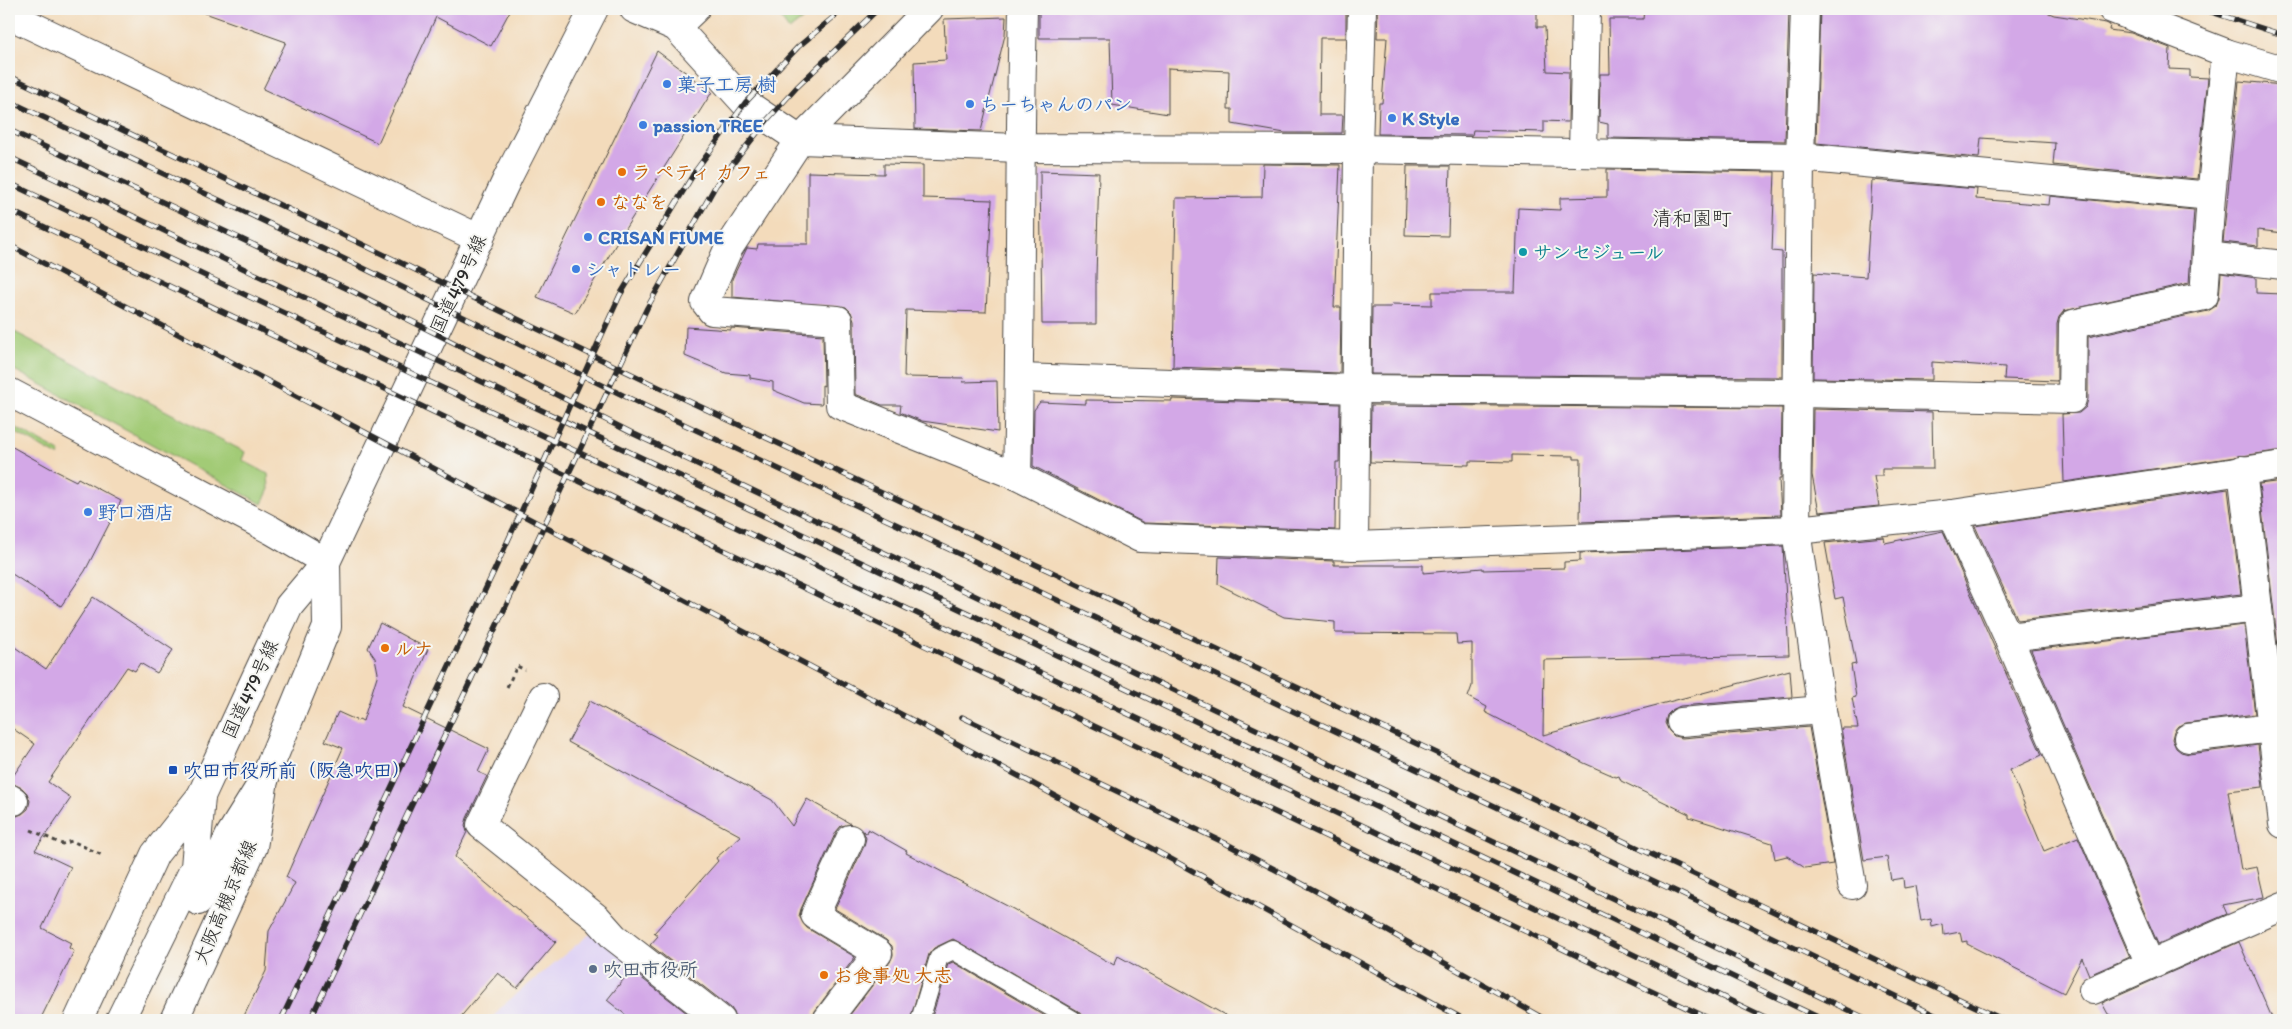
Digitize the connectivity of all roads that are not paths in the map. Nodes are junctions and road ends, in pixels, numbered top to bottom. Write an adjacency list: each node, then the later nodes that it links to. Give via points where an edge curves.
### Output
1 (594, 9): 19 (main road, 国道479号線)
2 (634, 9): 10 (main road)
3 (929, 9): 13 (main road)
4 (1023, 9): 14 (main road)
5 (1362, 9): 15 (main road)
6 (1586, 9): 16 (main road)
7 (1806, 9): 17 (main road)
8 (2112, 9): 11 (main road)
9 (9, 15): 19 (main road)
10 (686, 18): 13 (main road, via 744,103)
11 (2226, 53): 12 (main road); 18 (main road)
12 (2283, 70)
13 (800, 140): 14 (main road); 28 (main road, via 728,249 706,302 712,311 838,320 840,406)
14 (1020, 148): 15 (main road); 22 (main road)
15 (1358, 149): 16 (main road); 23 (main road)
16 (1583, 153): 17 (main road)
17 (1800, 157): 18 (main road); 25 (main road)
18 (2211, 196): 20 (main road)
19 (480, 239): 32 (main road, 国道479号線)
20 (2207, 256): 21 (main road); 25 (main road, via 2204,296 2073,324 2072,398)
21 (2283, 265)
22 (1019, 378): 23 (main road); 28 (main road)
23 (1356, 389): 25 (main road); 31 (main road)
24 (9, 392): 32 (main road)
25 (1799, 393): 30 (main road)
26 (2283, 465): 27 (main road)
27 (2242, 470): 29 (main road); 33 (main road)
28 (1017, 476): 31 (main road, via 1140,538)
29 (1952, 514): 30 (main road); 34 (main road)
30 (1796, 530): 31 (main road); 37 (main road)
31 (1354, 546)
32 (326, 562): 41 (main road, 国道479号線, via 327,627); 42 (main road, 国道479号線, via 289,606)
33 (2258, 608): 34 (main road); 35 (main road)
34 (2008, 637): 47 (main road)
35 (2274, 664): 39 (main road)
36 (543, 697): 53 (main road, via 481,825 598,919 614,937)
37 (1822, 710): 38 (main road); 45 (main road)
38 (1681, 722)
39 (2272, 728): 40 (main road); 43 (main road)
40 (2188, 738)
41 (264, 780): 51 (main road, 国道479号線, via 230,835); 52 (main road, 大阪高槻京都線, via 253,847)
42 (201, 796): 49 (main road, via 155,854); 50 (main road, 国道479号線, via 195,867)
43 (2283, 824)
44 (850, 839): 54 (main road, via 815,915 878,953)
45 (1852, 884)
46 (2283, 906): 47 (main road)
47 (2150, 964): 48 (main road)
48 (2093, 990)
49 (78, 1020)
50 (120, 1020)
51 (141, 1020)
52 (174, 1020)
53 (721, 1020)
54 (827, 1020)
55 (920, 1020): 56 (lane, via 939,957 953,950)
56 (1073, 1020)

